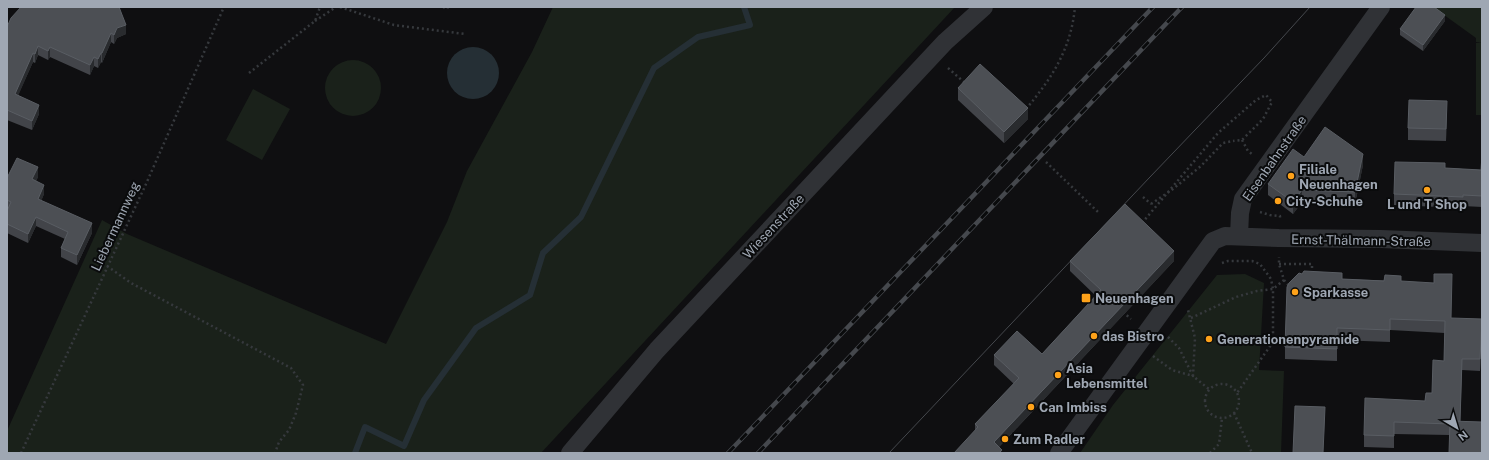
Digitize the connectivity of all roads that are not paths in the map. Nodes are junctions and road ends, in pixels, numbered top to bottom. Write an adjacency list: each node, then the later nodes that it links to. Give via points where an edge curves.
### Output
1 (984, 7): 5 (street, Wiesenstraße, via 944,42 657,350)
2 (1381, 7): 3 (street, Eisenbahnstraße, via 1243,199)
3 (1240, 236): 4 (street, Ernst-Thälmann-Straße); 6 (street, via 1225,236 1213,241 1173,297 1140,334)
4 (1482, 243)
5 (570, 453)
6 (1059, 453)

